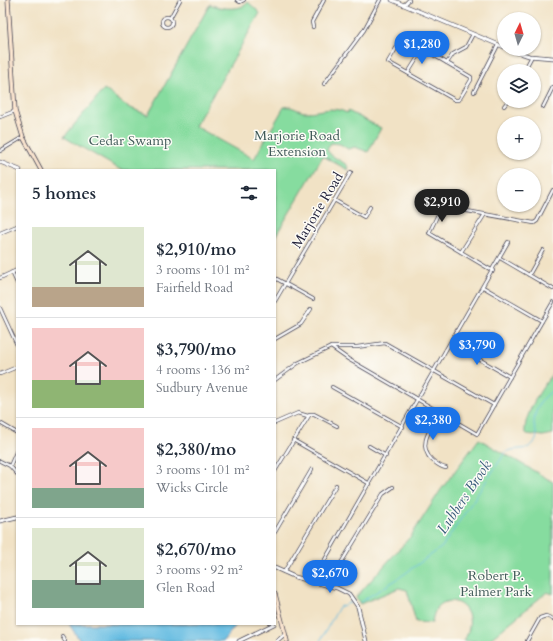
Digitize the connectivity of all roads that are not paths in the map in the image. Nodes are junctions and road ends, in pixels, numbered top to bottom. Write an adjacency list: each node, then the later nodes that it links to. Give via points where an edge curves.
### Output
1 (8, 0): 26 (main road)
2 (180, 0): 11 (street)
3 (237, 0): 4 (street)
4 (244, 0)
5 (324, 0): 12 (street, via 312,22)
6 (380, 0): 22 (street, via 364,30)
7 (392, 0): 9 (street)
8 (409, 0): 10 (street)
9 (400, 1): 10 (street)
10 (404, 5): 13 (street)
11 (170, 18)
12 (313, 27)
13 (473, 34): 14 (street); 19 (street, via 466,47 453,54)
14 (497, 45)
15 (497, 47): 24 (street)
16 (423, 49): 19 (street); 21 (street); 21 (street, via 405,39 401,40 388,62)
17 (532, 56): 18 (street); 20 (street)
18 (553, 58)
19 (447, 63): 21 (street, via 471,78 458,101)
20 (528, 64)
21 (408, 74)
22 (324, 84)
23 (553, 88): 25 (street)
24 (474, 92)
25 (543, 107)
26 (15, 111): 27 (street); 28 (main road)
27 (0, 117)
28 (23, 137): 29 (street); 32 (main road)
29 (0, 151)
30 (0, 162): 31 (street)
31 (18, 169)
32 (40, 169)
33 (351, 172): 35 (street, Marjorie Road)
34 (553, 190): 37 (street, via 534,223)
35 (334, 200): 36 (street, via 364,217); 51 (street, Marjorie Road)
36 (370, 207)
37 (485, 214): 42 (street); 42 (street, via 440,206 428,233)
38 (16, 226): 39 (street)
39 (0, 234)
40 (508, 242): 43 (street)
41 (543, 250): 47 (street)
42 (461, 252): 45 (street)
43 (500, 258): 45 (street); 47 (street)
44 (16, 270): 46 (street)
45 (493, 271): 52 (street)
46 (12, 272): 48 (street); 50 (street)
47 (529, 275): 53 (street)
48 (0, 278)
49 (276, 278): 51 (street)
50 (16, 281)
51 (285, 283): 54 (street, Marjorie Road); 55 (street)
52 (483, 287): 61 (street); 64 (street)
53 (553, 289)
54 (276, 299)
55 (313, 299)
56 (553, 302): 61 (street)
57 (0, 308): 59 (street)
58 (311, 310): 62 (street, via 302,324)
59 (4, 318): 60 (street); 63 (street)
60 (0, 319)
61 (542, 321): 69 (street)
62 (276, 338)
63 (16, 343)
64 (451, 343): 67 (street); 69 (street)
65 (331, 347): 67 (street, via 387,343); 70 (street, via 298,363); 72 (street)
66 (16, 367): 68 (street)
67 (435, 371): 72 (street); 73 (street)
68 (0, 374)
69 (510, 377): 73 (street)
70 (276, 379)
71 (332, 387): 79 (street)
72 (418, 400): 74 (street); 79 (street)
73 (494, 405): 74 (street, via 477,434)
74 (440, 412): 89 (street, via 426,437 424,448 431,458)
75 (308, 416): 77 (street, via 298,412); 78 (street, via 312,414); 81 (street)
76 (0, 423): 80 (street)
77 (276, 423)
78 (337, 426)
79 (402, 427): 84 (street)
80 (16, 432)
81 (293, 440): 86 (street); 93 (street)
82 (369, 446): 84 (street)
83 (16, 452): 88 (street)
84 (386, 456): 93 (street)
85 (276, 460): 86 (street)
86 (281, 460): 90 (street)
87 (0, 461): 88 (street)
88 (10, 466): 92 (street)
89 (446, 468)
90 (276, 469)
91 (312, 469): 98 (street)
92 (16, 473)
93 (370, 484): 101 (street)
94 (336, 485): 100 (street)
95 (392, 487): 102 (street, via 383,494)
96 (16, 517): 97 (street)
97 (0, 521)
98 (276, 530)
99 (276, 569): 100 (street)
100 (284, 573): 101 (street)
101 (312, 582): 102 (street)
102 (327, 586): 114 (street, via 343,590 354,599)
103 (276, 598): 105 (main road)
104 (553, 619): 115 (street, via 543,616)
105 (282, 622): 106 (street); 108 (main road)
106 (276, 624)
107 (273, 625): 111 (street)
108 (285, 634): 112 (street); 113 (main road)
109 (62, 636): 110 (street)
110 (65, 641)
111 (239, 641)
112 (277, 641)
113 (287, 641)
114 (366, 641)
115 (527, 641)

